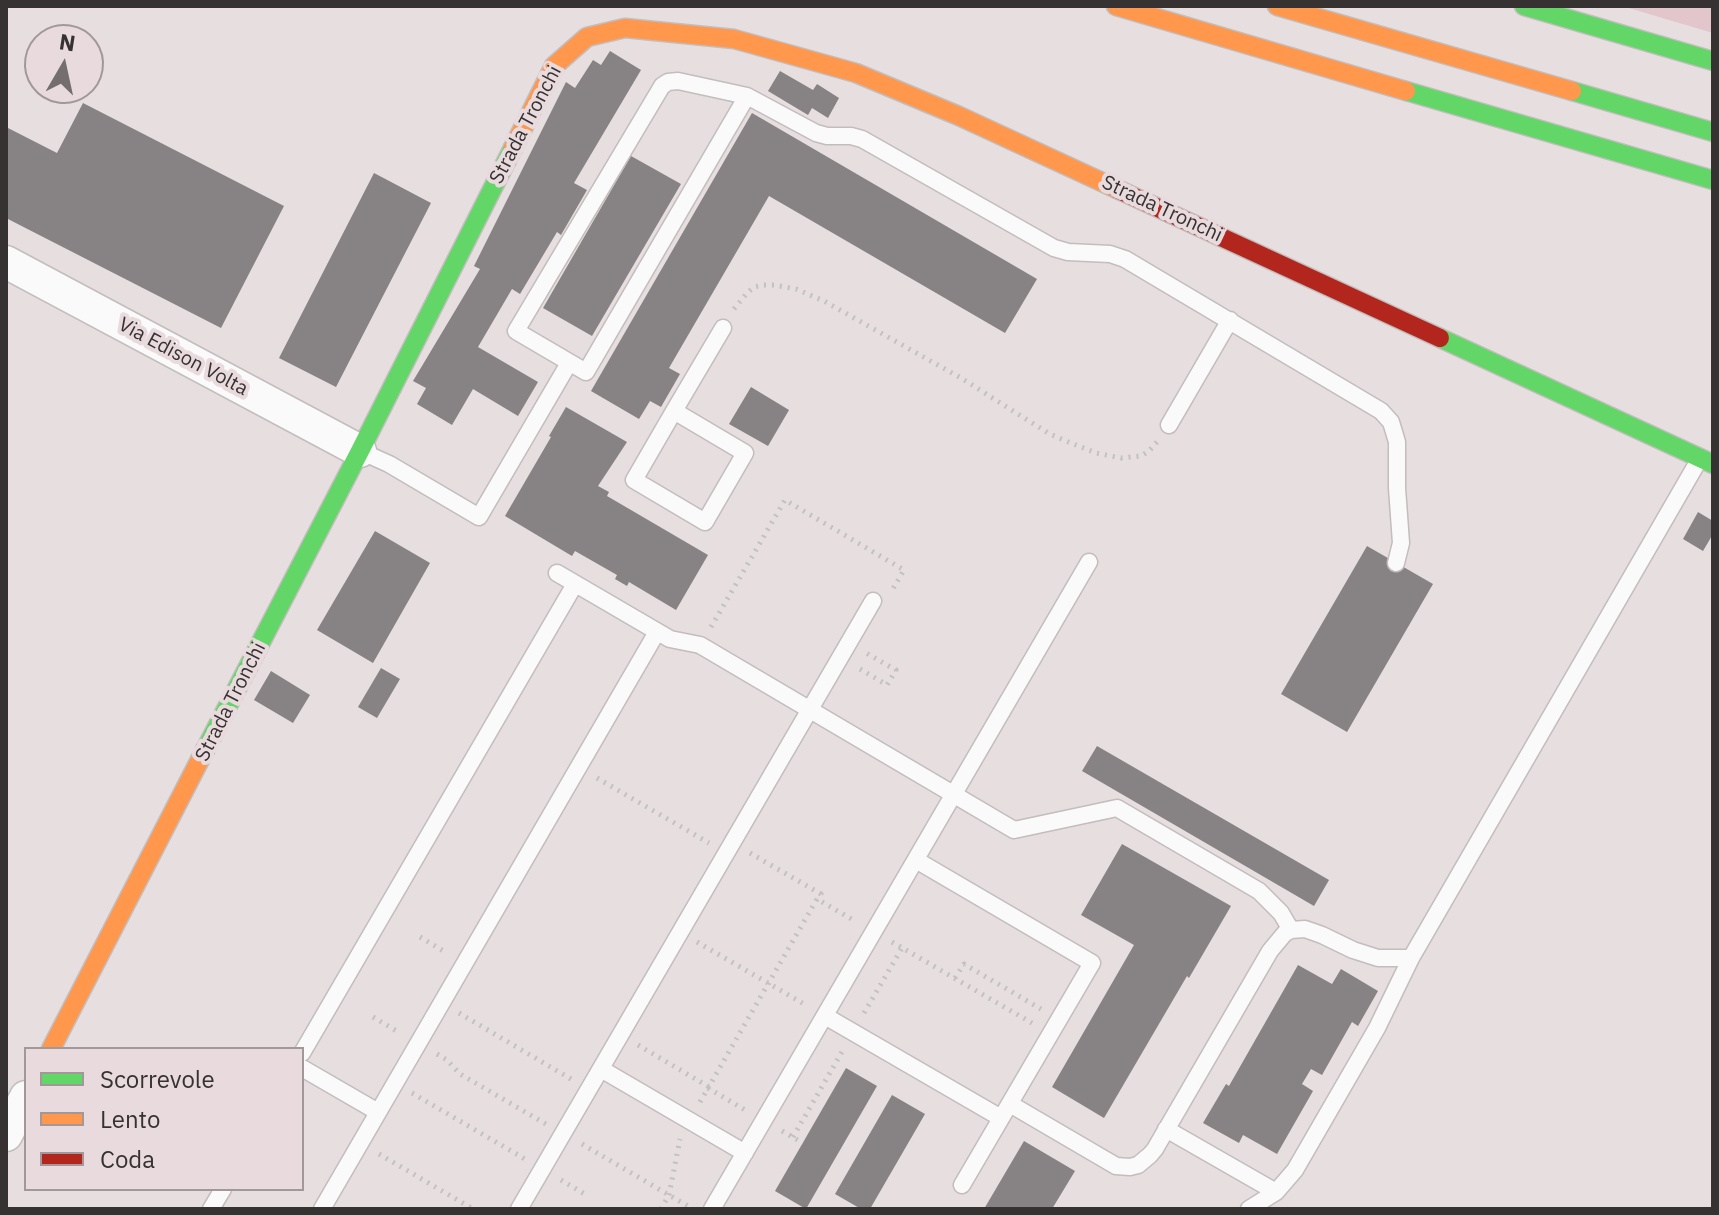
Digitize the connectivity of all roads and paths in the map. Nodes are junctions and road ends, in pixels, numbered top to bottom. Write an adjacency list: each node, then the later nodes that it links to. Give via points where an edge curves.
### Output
1 (1116, 6): 7 (main road)
2 (1277, 6): 6 (main road)
3 (1524, 6): 4 (main road)
4 (1713, 61)
5 (747, 96): 9 (lane, via 816,133 871,143 1054,248 1125,259); 11 (lane, via 586,372); 11 (lane, via 678,81 658,92 516,331)
6 (1713, 132)
7 (1713, 180)
8 (6, 262): 14 (street, Via Edison Volta)
9 (1230, 320): 13 (lane); 17 (lane, via 1374,406 1391,422 1397,435 1401,543)
10 (723, 328): 12 (lane); 13 (path, via 754,287 782,286 824,301 1082,448 1121,458 1141,456)
11 (569, 363): 14 (lane, via 479,517)
12 (674, 411): 12 (lane, via 634,480 705,522 745,453)
13 (1169, 425)
14 (360, 451): 15 (main road, Strada Tronchi, via 554,66 587,37 625,28 734,39 856,73); 42 (main road, Strada Tronchi)
15 (1707, 461): 35 (lane)
16 (1089, 562): 27 (lane)
17 (1396, 563)
18 (557, 573): 19 (lane)
19 (575, 584): 21 (lane); 43 (lane)
20 (881, 598): 22 (path, via 904,570 785,500); 25 (lane)
21 (657, 632): 22 (lane); 26 (lane)
22 (700, 645): 25 (lane)
23 (859, 648): 24 (path, via 896,670 892,678 887,685)
24 (850, 663)
25 (810, 709): 27 (lane); 28 (lane)
26 (578, 768): 28 (path); 41 (lane)
27 (953, 795): 29 (lane); 31 (lane, via 1014,830 1117,808 1259,891)
28 (726, 853): 30 (path, via 736,859 742,849 821,894); 32 (lane)
29 (916, 860): 38 (lane); 40 (lane, via 1092,963)
30 (817, 899)
31 (1291, 930): 35 (lane, via 1305,929 1378,958); 52 (lane, via 1270,951)
32 (681, 932): 38 (path); 45 (lane)
33 (420, 937): 34 (path)
34 (454, 957)
35 (1411, 958): 60 (lane, via 1377,1028 1295,1170)
36 (955, 978): 40 (path, via 964,964)
37 (451, 1009): 48 (path)
38 (825, 1016): 50 (lane); 56 (lane)
39 (373, 1017): 41 (path)
40 (1059, 1019): 50 (lane)
41 (418, 1043): 51 (lane); 53 (path)
42 (52, 1047)
43 (304, 1050)
44 (304, 1069): 51 (lane)
45 (606, 1072): 46 (path, via 630,1040); 48 (lane); 56 (lane)
46 (709, 1087)
47 (404, 1089): 57 (path)
48 (589, 1089): 53 (lane)
49 (24, 1101): 54 (street)
50 (1006, 1111): 52 (lane, via 1123,1167 1144,1160); 58 (lane)
51 (378, 1112): 55 (lane)
52 (1166, 1129): 60 (lane)
53 (563, 1134): 57 (lane); 66 (path)
54 (6, 1135)
55 (360, 1143): 63 (lane); 64 (path)
56 (745, 1153): 67 (lane)
57 (542, 1169): 61 (path); 65 (lane)
58 (962, 1185)
59 (222, 1191): 62 (lane)
60 (1276, 1192): 68 (lane)
61 (588, 1196)
62 (211, 1209)
63 (322, 1209)
64 (473, 1209)
65 (519, 1209)
66 (693, 1209)
67 (712, 1209)
68 (1249, 1209)

